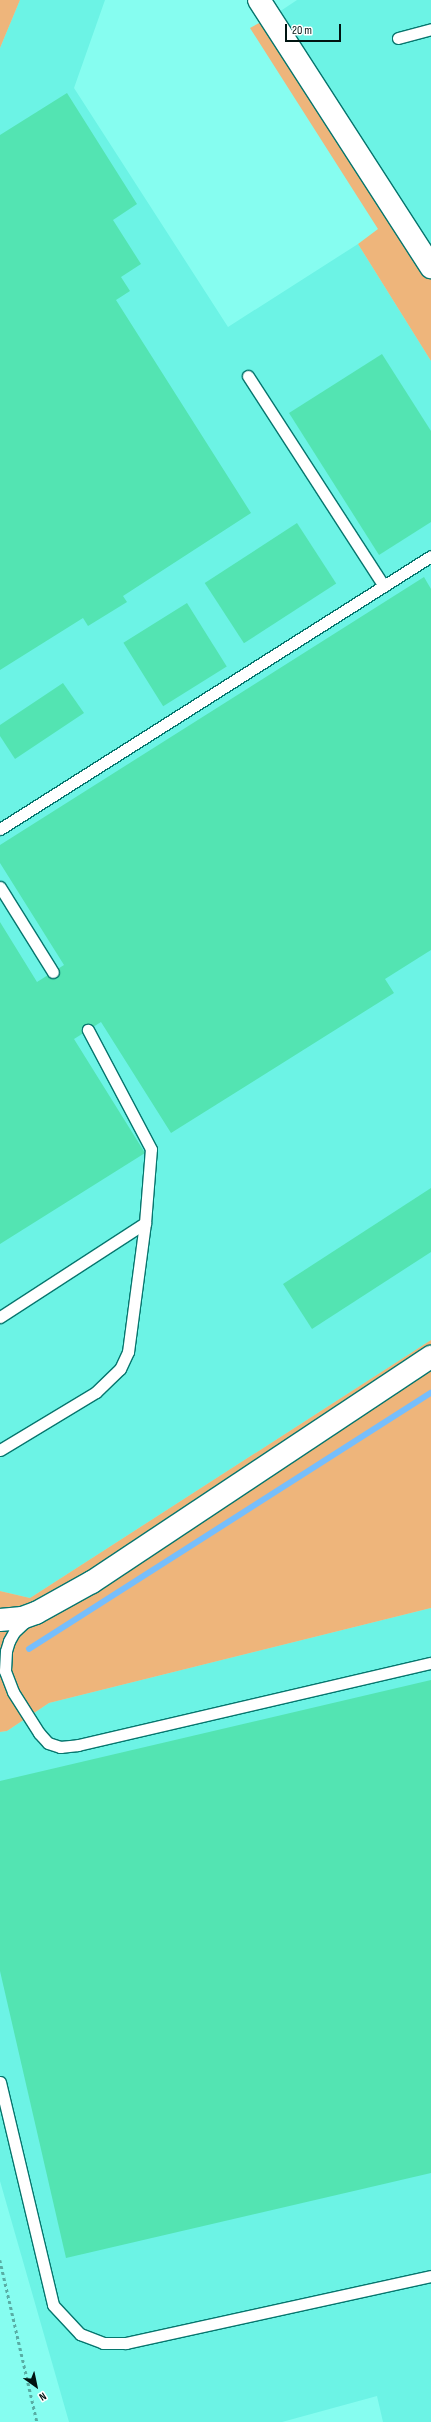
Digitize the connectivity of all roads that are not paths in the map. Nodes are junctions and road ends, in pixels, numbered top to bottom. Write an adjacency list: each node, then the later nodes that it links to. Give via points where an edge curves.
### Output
1 (258, 0): 4 (street)
2 (431, 29): 3 (lane)
3 (398, 38)
4 (431, 267)
5 (248, 376): 7 (lane)
6 (431, 556): 7 (lane)
7 (384, 586): 8 (lane)
8 (0, 829)
9 (0, 886): 10 (lane)
10 (53, 972)
11 (88, 1030): 12 (lane, via 151,1148)
12 (145, 1223): 13 (lane); 15 (lane, via 128,1352 120,1369 96,1392)
13 (0, 1317)
14 (431, 1358): 16 (street, via 92,1582)
15 (0, 1450)
16 (36, 1613): 17 (street, via 22,1618); 20 (lane, via 14,1632 6,1651 5,1671)
17 (0, 1620)
18 (431, 1663): 20 (lane, via 69,1747 54,1745 44,1740)
19 (0, 1671): 20 (lane)
20 (13, 1692)
21 (0, 2082): 22 (lane, via 53,2305 80,2334 103,2343 126,2343)
22 (431, 2276)

